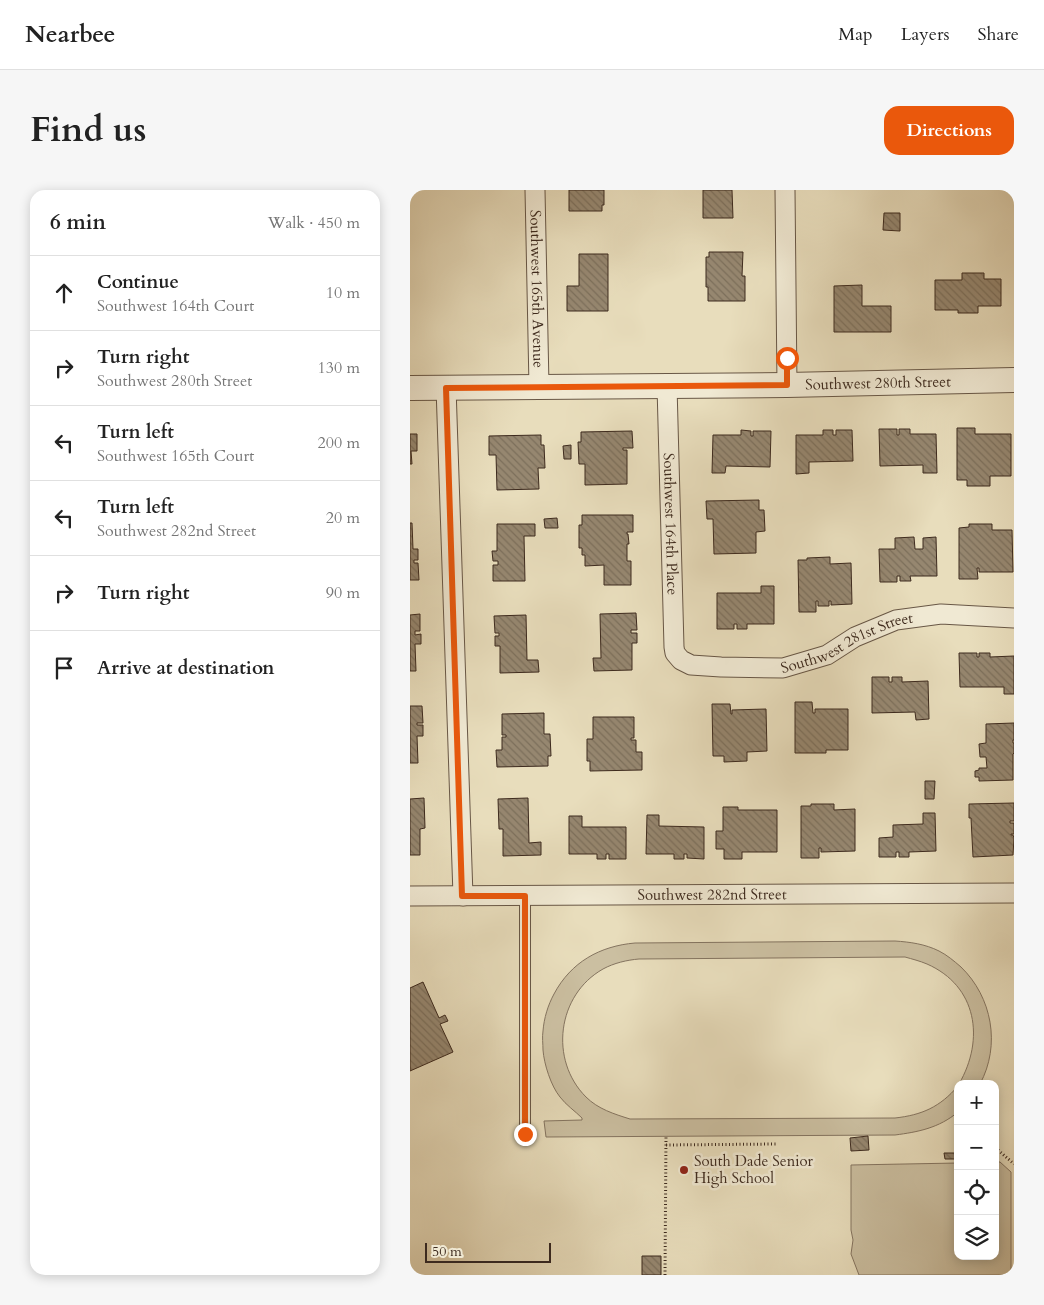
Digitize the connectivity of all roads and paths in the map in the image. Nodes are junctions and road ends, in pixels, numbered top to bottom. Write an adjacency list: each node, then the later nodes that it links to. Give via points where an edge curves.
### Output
1 (535, 190): 5 (street, Southwest 165th Avenue)
2 (785, 190): 4 (street)
3 (1014, 380): 4 (street, Southwest 280th Street)
4 (787, 385): 6 (street, Southwest 280th Street)
5 (539, 386): 6 (street, Southwest 280th Street); 8 (street, Southwest 280th Street)
6 (667, 386): 10 (street, Southwest 164th Place, via 674,647)
7 (410, 388): 8 (street, Southwest 280th Street)
8 (446, 388): 13 (street)
9 (1014, 618): 10 (street, Southwest 281st Street, via 941,614 896,620 855,637 827,655 782,668 691,665)
10 (681, 660)
11 (1014, 893): 14 (street, Southwest 282nd Street)
12 (410, 896): 13 (street, Southwest 282nd Street)
13 (462, 896): 14 (street, Southwest 282nd Street)
14 (525, 896): 15 (lane)
15 (525, 1134)
16 (666, 1136): 18 (path)
17 (776, 1144): 18 (path)
18 (666, 1145): 21 (path)
19 (999, 1151): 20 (path)
20 (1014, 1164)
21 (665, 1275)

